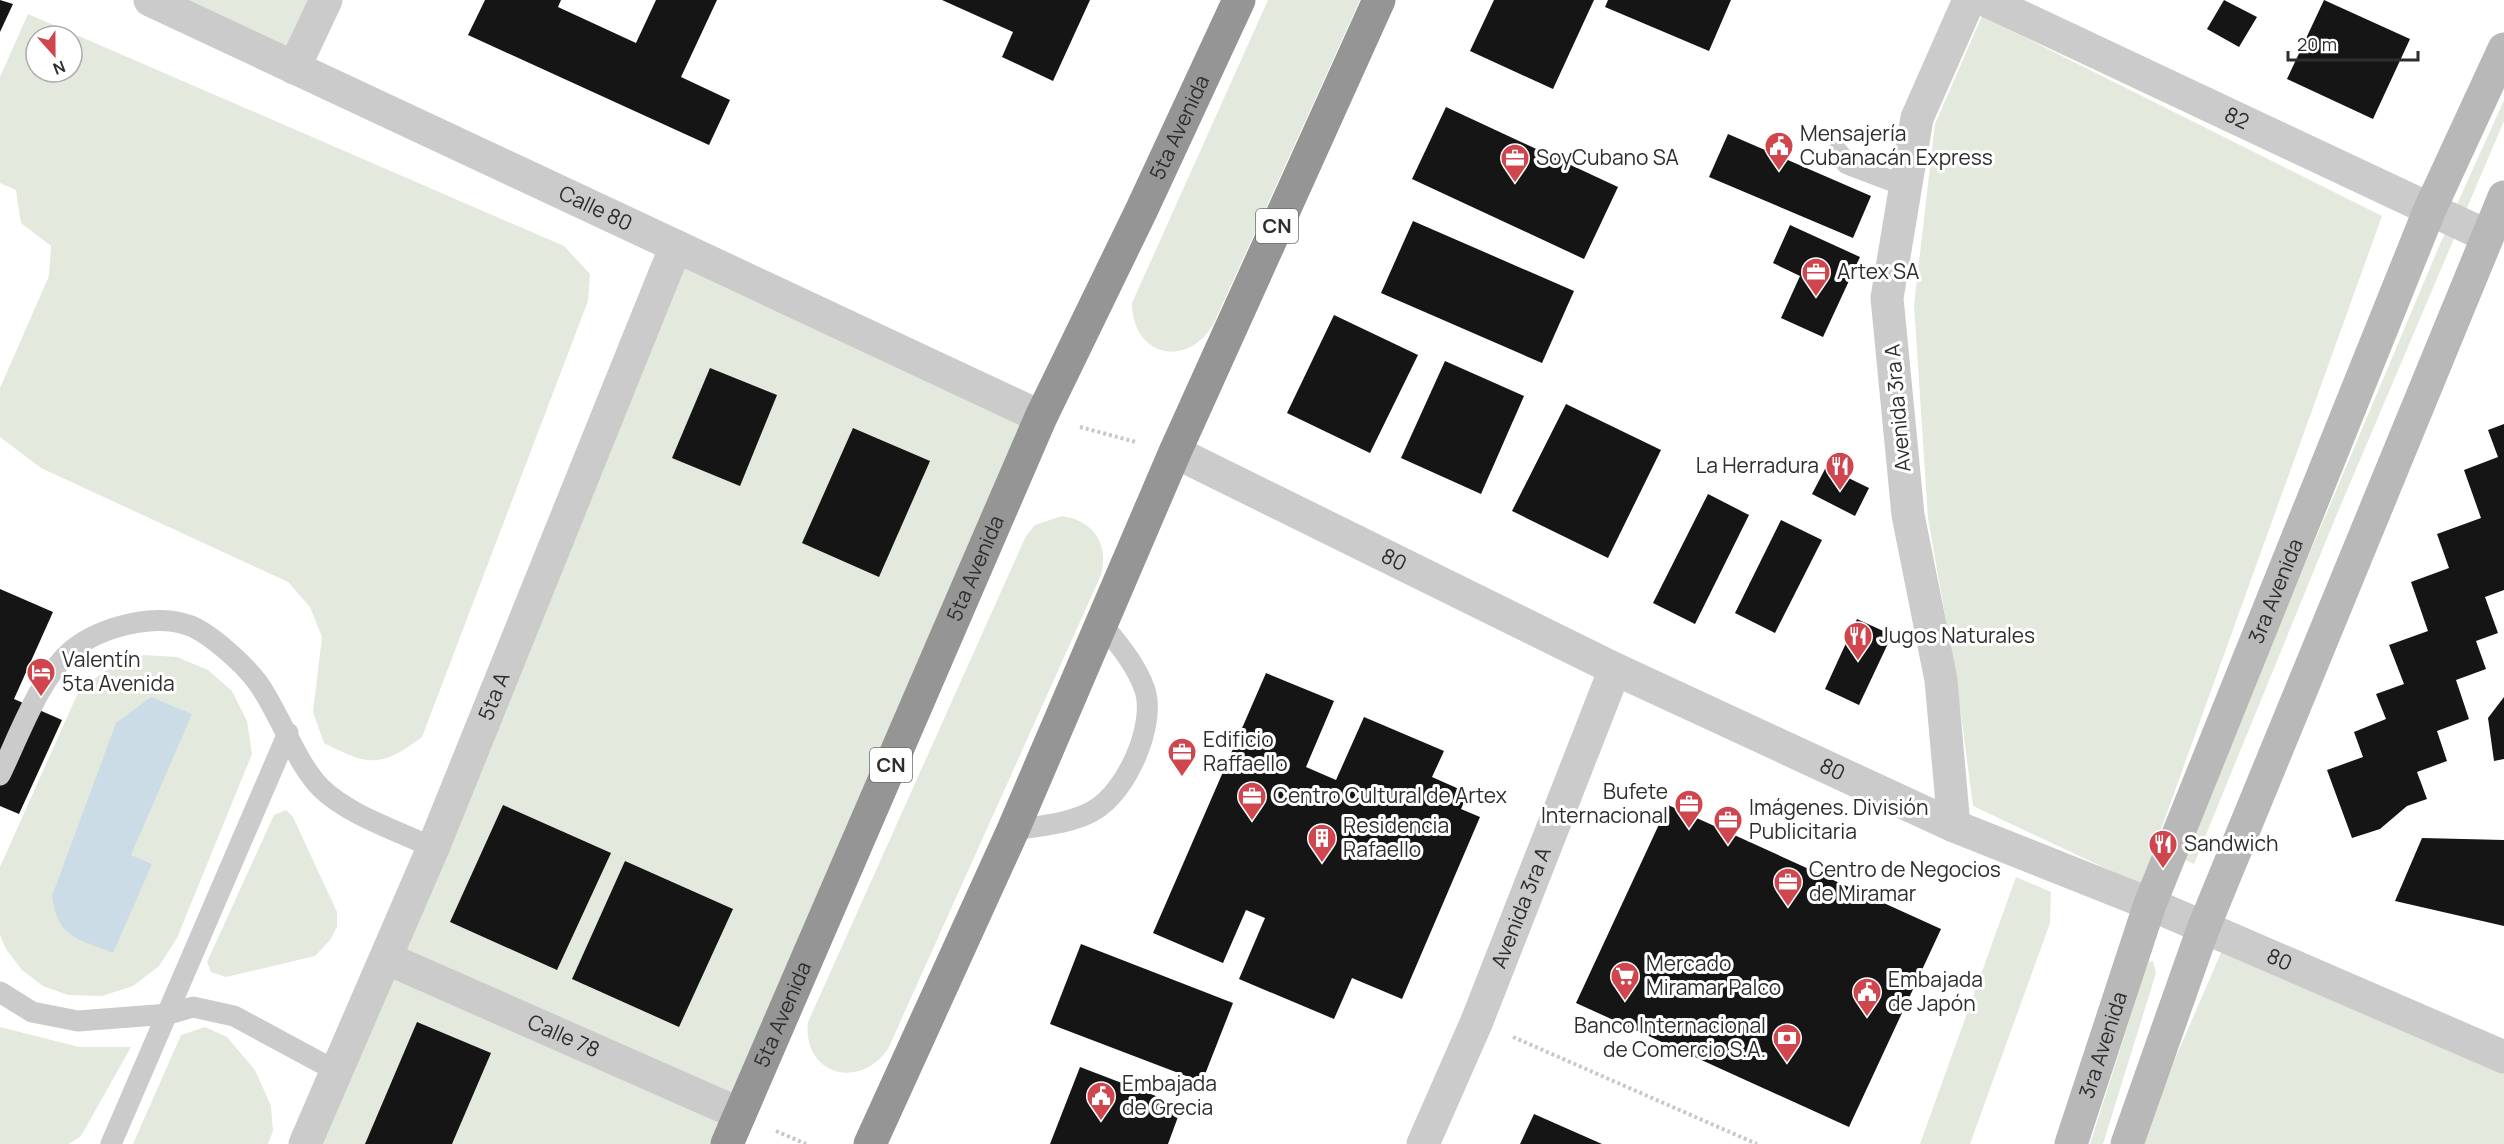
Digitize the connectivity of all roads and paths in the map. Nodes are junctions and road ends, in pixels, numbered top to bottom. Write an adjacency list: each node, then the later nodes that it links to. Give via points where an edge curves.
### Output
1 (150, 0): 8 (street, Calle 80)
2 (326, 0): 8 (street)
3 (1239, 0): 15 (highway, 5ta Avenida / CN)
4 (1379, 0): 16 (highway, CN)
5 (1968, 0): 10 (street, Avenida 3ra A, via 1917,118)
6 (1985, 0): 12 (street, 82)
7 (2504, 49): 12 (main road, 3ra Avenida)
8 (294, 68): 14 (street, Calle 80)
9 (1838, 152): 10 (lane, via 1847,164)
10 (1905, 186): 21 (street, Avenida 3ra A, via 1887,297 1908,515 1941,680)
11 (2504, 197): 13 (main road)
12 (2430, 209): 13 (street, 82); 24 (main road, 3ra Avenida)
13 (2487, 236): 25 (main road)
14 (676, 246): 15 (street, Calle 80); 23 (street, 5ta A)
15 (1041, 417): 16 (path); 32 (highway, 5ta Avenida / CN)
16 (1175, 452): 17 (highway, CN); 18 (street, 80)
17 (1102, 624): 22 (highway, CN); 22 (lane, via 1135,665 1146,692 1148,715 1131,767 1117,793 1093,811)
18 (1615, 669): 21 (street, 80); 29 (street, Avenida 3ra A)
19 (288, 733): 20 (lane, via 257,682 215,641 189,625 147,619 107,631 72,650 43,686); 23 (lane, via 320,787 337,802); 28 (lane)
20 (0, 775)
21 (1954, 826): 24 (street, 80)
22 (1012, 830): 38 (highway, CN)
23 (433, 848): 26 (street, 5ta A)
24 (2150, 904): 25 (street, 80); 41 (main road, 3ra Avenida)
25 (2203, 929): 30 (street, 80); 42 (main road)
26 (386, 958): 31 (street, 5ta A); 32 (street, Calle 78)
27 (0, 992): 28 (lane, via 32,1012 78,1022)
28 (169, 1014): 31 (lane, via 193,1007 234,1016); 33 (lane)
29 (1477, 1022): 39 (street, Avenida 3ra A); 40 (path)
30 (2504, 1057)
31 (336, 1071): 36 (street, 5ta A)
32 (740, 1114): 37 (highway, 5ta Avenida / CN)
33 (123, 1120): 34 (lane); 35 (lane)
34 (95, 1144)
35 (111, 1144)
36 (305, 1144)
37 (726, 1144)
38 (870, 1144)
39 (1423, 1144)
40 (1757, 1144)
41 (2071, 1144)
42 (2127, 1144)

